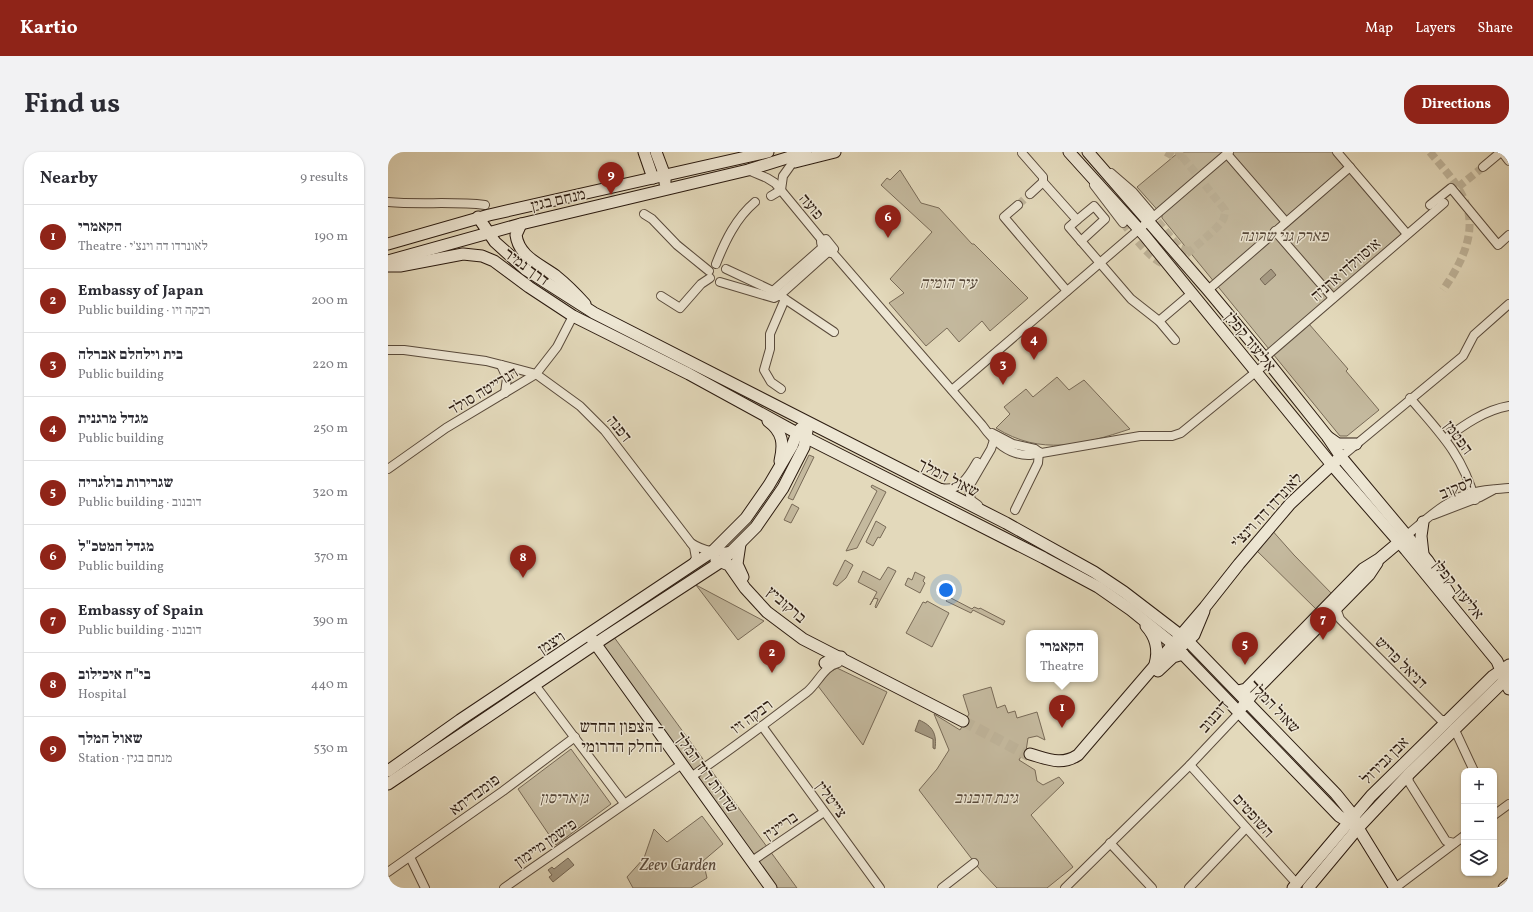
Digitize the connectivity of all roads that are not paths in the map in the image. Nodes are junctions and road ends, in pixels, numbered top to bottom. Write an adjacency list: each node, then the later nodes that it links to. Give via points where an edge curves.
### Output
1 (644, 152): 19 (street)
2 (656, 152): 18 (street)
3 (768, 152): 18 (street, מנחם בגין)
4 (806, 152): 14 (street, מנחם בגין)
5 (835, 152): 13 (street)
6 (1088, 152): 33 (street, אליעזר קפלן)
7 (1337, 152): 15 (street)
8 (1502, 152): 12 (street); 16 (street)
9 (1022, 153): 20 (street, via 1043,177)
10 (1228, 153): 33 (street); 35 (street)
11 (1073, 156): 36 (street); 38 (street, אליעזר קפלן)
12 (1509, 161)
13 (793, 162): 14 (street); 21 (street, פועה, via 783,176)
14 (766, 165): 17 (street, מנחם בגין)
15 (1350, 167): 35 (street); 41 (street)
16 (1483, 167)
17 (748, 170): 21 (street, פועה, via 767,178); 22 (street, מנחם בגין)
18 (665, 176): 19 (street, מנחם בגין); 22 (street)
19 (653, 178): 32 (street, מנחם בגין)
20 (1043, 182): 23 (street); 34 (street)
21 (781, 190): 24 (street); 45 (street, פועה)
22 (662, 191): 37 (street, מנחם בגין)
23 (1030, 194)
24 (771, 196)
25 (388, 202): 28 (street, via 461,202)
26 (755, 202): 48 (street, via 741,215)
27 (1444, 203): 41 (street, אוסוולדו ארניה)
28 (485, 205)
29 (1018, 205): 54 (street, via 1004,218)
30 (1430, 205): 42 (street, via 1451,188 1498,245)
31 (644, 214): 51 (street)
32 (478, 217): 40 (street, שאול המלך); 44 (street, מנחם בגין)
33 (1149, 217): 38 (street); 53 (street, אליעזר קפלן)
34 (1078, 220): 43 (street, via 1069,227); 43 (street, via 1094,206 1105,219)
35 (1286, 222): 39 (street)
36 (1123, 223)
37 (521, 224): 40 (street, מנחם בגין); 60 (street, via 516,235 520,249 555,275)
38 (1139, 229): 47 (street); 55 (street, אליעזר קפלן)
39 (1275, 232): 53 (street); 58 (street)
40 (487, 233): 46 (street, מנחם בגין); 60 (street, שאול המלך, via 525,269)
41 (1407, 234): 58 (street, אוסוולדו ארניה)
42 (1509, 235)
43 (1081, 242): 47 (street)
44 (388, 244)
45 (826, 248): 57 (street); 71 (street, פועה)
46 (388, 261)
47 (1100, 263): 54 (street); 62 (street, via 1131,299)
48 (716, 264): 50 (street); 51 (street)
49 (388, 266): 61 (street, דרך נמיר, via 463,254 482,256 503,266)
50 (726, 269): 52 (street, via 726,277); 57 (street)
51 (710, 274): 52 (street, via 714,281); 56 (street, via 680,308)
52 (720, 282): 57 (street)
53 (1208, 290): 66 (street, אליעזר קפלן)
54 (1067, 291): 71 (street)
55 (1192, 293): 62 (street); 68 (street, אליעזר קפלן)
56 (661, 296)
57 (778, 296): 63 (street); 70 (street, via 764,370 771,382)
58 (1333, 298): 66 (street, אוסוולדו ארניה)
59 (1509, 304): 73 (street, לאונרדו דה וינצ'י, via 1474,335 1462,356)
60 (594, 313): 76 (street, שאול המלך)
61 (573, 316): 69 (street, הנרייטה סולד, via 557,347); 74 (street, שאול המלך)
62 (1159, 321): 64 (street)
63 (834, 332)
64 (1175, 340)
65 (388, 350): 67 (street, דפנה, via 408,350)
66 (1266, 360): 68 (street, אוסוולדו ארניה); 79 (street, אליעזר קפלן)
67 (501, 365): 69 (street, דפנה); 72 (street, via 508,378)
68 (1256, 372): 85 (street, אוסוולדו ארניה, via 1181,433 1172,436 1140,436); 87 (street, אליעזר קפלן)
69 (536, 374): 72 (street, הנרייטה סולד); 97 (street, דפנה, via 580,406 605,431)
70 (781, 389)
71 (952, 390): 77 (street, פועה)
72 (505, 393): 89 (street, הנרייטה סולד, via 446,428)
73 (1410, 398): 81 (street, הפטמן); 82 (street, לאונרדו דה וינצ'י)
74 (749, 406): 78 (street, שאול המלך); 88 (street, via 775,426 778,432 783,443)
75 (1509, 406): 81 (street, via 1470,422)
76 (808, 422): 78 (street, ויצמן); 90 (street, שאול המלך)
77 (982, 425): 80 (street); 84 (street)
78 (801, 435): 88 (street, ויצמן); 98 (street, ויצמן, via 804,447 784,488 763,520); 104 (street, שאול המלך, via 1044,558 1098,587)
79 (1327, 436): 82 (street, via 1338,444); 86 (street, אליעזר קפלן)
80 (994, 438): 83 (street, אוסוולדו ארניה); 84 (street); 85 (street)
81 (1445, 439): 92 (street, הפטמן, via 1464,467)
82 (1356, 444): 86 (street, לאונרדו דה וינצ'י)
83 (1002, 446): 84 (street); 85 (street, אוסוולדו ארניה, via 1027,455)
84 (989, 447): 90 (street, via 964,482 949,489); 95 (street, via 972,482 970,496 976,504)
85 (1039, 452): 93 (street, via 1032,459 1031,477)
86 (1341, 457): 87 (street, לאונרדו דה וינצ'י); 96 (street, אליעזר קפלן)
87 (1332, 465): 96 (street, אליעזר קפלן); 108 (street, לאונרדו דה וינצ'י, via 1290,504 1205,607 1198,628)
88 (779, 467): 99 (street, ויצמן, via 746,518 728,536)
89 (388, 468)
90 (928, 485): 95 (street, שאול המלך)
91 (1509, 488): 92 (street, לסקוב)
92 (1474, 496): 94 (street, לסקוב, via 1444,505)
93 (1014, 510)
94 (1423, 522): 96 (street, לסקוב); 100 (street)
95 (1006, 523): 108 (street, שאול המלך, via 1094,572)
96 (1403, 538): 100 (street, אליעזר קפלן); 101 (street, דובנוב); 114 (street, אליעזר קפלן)
97 (690, 542): 99 (street, דפנה); 102 (street, דפנה, via 696,558)
98 (738, 546): 99 (street, ויצמן); 105 (street, via 739,568)
99 (719, 555): 102 (street, ויצמן); 105 (street, ברקוביץ); 109 (street, ויצמן); 112 (street, ברקוביץ, via 743,592 764,616 800,643)
100 (1423, 555): 114 (street, אליעזר קפלן, via 1448,592 1502,658)
101 (1378, 559): 103 (street, דובנוב, via 1369,574); 116 (street, דובנוב, via 1363,569 1246,689)
102 (689, 569): 109 (street, ויצמן)
103 (1338, 606): 106 (street, דובנוב); 107 (street)
104 (1131, 610): 110 (street, שאול המלך); 113 (street, via 1152,634 1157,653)
105 (766, 611): 112 (street, ברקוביץ)
106 (1325, 619): 107 (street); 117 (street, דובנוב)
107 (1340, 619): 120 (street, דניאל פריש, via 1441,720)
108 (1185, 637): 110 (street, via 1179,646); 116 (street, שאול המלך)
109 (592, 640): 115 (street, ויצמן); 125 (street, שדרות דוד המלך); 128 (street, ויצמן, via 460,720)
110 (1173, 644): 111 (street, שאול המלך); 113 (street)
111 (1183, 654): 118 (street, שאול המלך); 124 (street, via 1173,656 1165,663 1083,759)
112 (830, 661): 119 (street, ברקוביץ, via 858,668); 121 (street, רבקה זיו, via 812,688)
113 (1154, 666): 124 (street)
114 (1507, 674): 120 (street, אבן גבירול)
115 (535, 685): 122 (street); 131 (street, ויצמן)
116 (1238, 690): 117 (street, שאול המלך)
117 (1246, 700): 118 (street, דובנוב); 132 (street, שאול המלך)
118 (1240, 712): 126 (street, דובנוב); 138 (street, שאול המלך)
119 (963, 721)
120 (1451, 724): 127 (street); 129 (street, אבן גבירול); 133 (street, אבן גבירול)
121 (762, 726): 130 (street, רבקה זיו); 137 (street, צייטלין)
122 (575, 737): 134 (street); 144 (street, פומבדיתא)
123 (1030, 755): 124 (street, via 1054,762)
124 (1070, 763)
125 (682, 764): 130 (street, שדרות דוד המלך); 134 (street, פישמן מיימון)
126 (1190, 765): 139 (street, השופטים); 142 (street, דובנוב)
127 (1473, 768)
128 (388, 770)
129 (1408, 774): 140 (street, אבן גבירול); 143 (street, via 1410,782 1446,841)
130 (691, 777): 145 (street, שדרות דוד המלך)
131 (388, 784)
132 (1336, 794): 133 (street, via 1352,800); 138 (street, שאול המלך)
133 (1371, 796): 138 (street, אבן גבירול)
134 (624, 803): 150 (street, פישמן מיימון)
135 (1509, 804): 136 (street)
136 (1497, 810)
137 (824, 812): 145 (street, בריינין); 153 (street, צייטלין)
138 (1350, 819): 140 (street); 149 (street, אבן גבירול)
139 (1246, 828): 149 (street, השופטים, via 1274,858); 157 (street)
140 (1358, 828): 158 (street, אבן גבירול); 159 (street)
141 (1461, 838): 143 (street)
142 (1110, 843): 155 (street, דובנוב); 156 (street)
143 (1454, 843): 159 (street)
144 (410, 857): 147 (street, פומבדיתא); 151 (street)
145 (752, 861): 152 (street, שדרות דוד המלך)
146 (974, 863): 154 (street)
147 (388, 872)
148 (1509, 884): 160 (street)
149 (1295, 886)
150 (509, 887)
151 (425, 888)
152 (771, 888)
153 (880, 888)
154 (942, 888)
155 (1065, 888)
156 (1152, 888)
157 (1189, 888)
158 (1308, 888)
159 (1395, 888)
160 (1504, 888)

